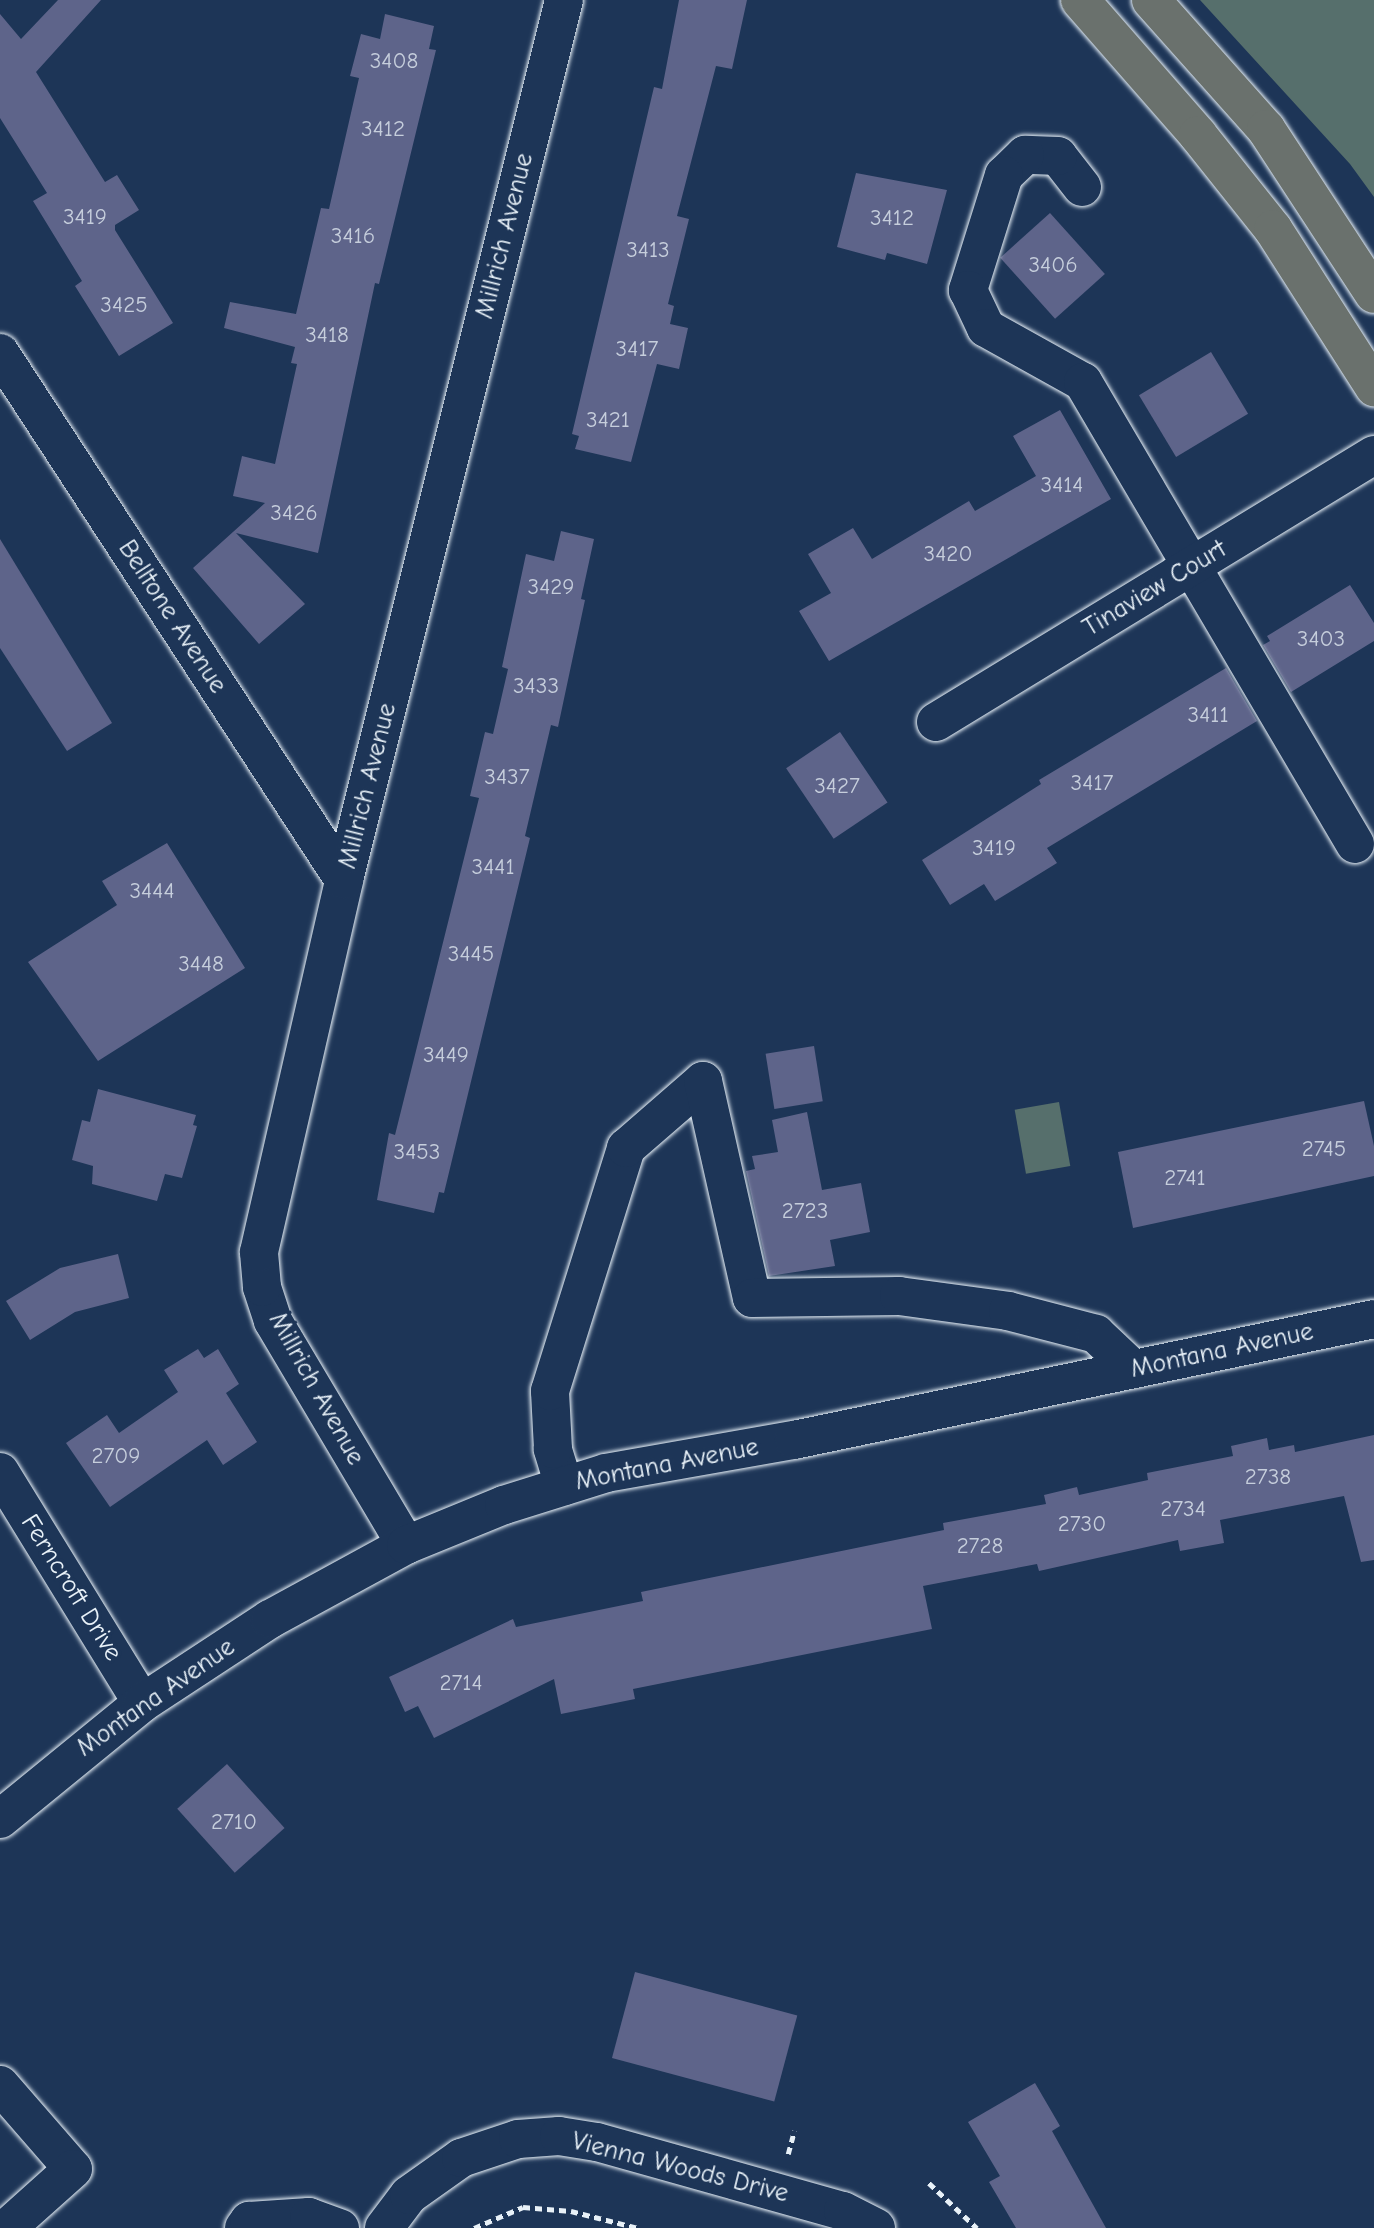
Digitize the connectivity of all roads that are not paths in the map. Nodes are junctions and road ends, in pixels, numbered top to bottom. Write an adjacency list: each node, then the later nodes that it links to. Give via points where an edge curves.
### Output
1 (564, 0): 12 (street, Millrich Avenue)
2 (1080, 0): 7 (main road, via 1273,229)
3 (1151, 0): 5 (main road, via 1266,129)
4 (1082, 187): 9 (street, via 1058,156 1025,155 1004,175 968,290 986,328 1083,382)
5 (1374, 294)
6 (0, 353): 12 (street, Belltone Avenue)
7 (1374, 387)
8 (1374, 456): 9 (street, Tinaview Court)
9 (1192, 566): 10 (street, Tinaview Court); 11 (street)
10 (936, 722)
11 (1355, 844)
12 (344, 880): 17 (street, Millrich Avenue, via 278,1185 265,1217 259,1252 262,1287 273,1321)
13 (1374, 1319): 14 (street, Montana Avenue)
14 (1133, 1369): 16 (street, Montana Avenue, via 794,1440 606,1473); 16 (street, via 1096,1334 1008,1311 899,1296 752,1298 703,1081 626,1148 550,1391 553,1450)
15 (0, 1472): 18 (street, Ferncroft Drive)
16 (564, 1486): 17 (street, Montana Avenue, via 504,1504)
17 (406, 1545): 18 (street, Montana Avenue, via 270,1619)
18 (142, 1703): 19 (street, Montana Avenue)
19 (0, 1819)
20 (0, 2085): 21 (street, via 73,2169)
21 (7, 2228)
22 (244, 2228): 23 (street, via 249,2221 309,2217)
23 (341, 2228)
24 (384, 2228): 25 (street, Vienna Woods Drive, via 409,2195 461,2158 518,2139 559,2136 597,2142 844,2211)
25 (876, 2228)

